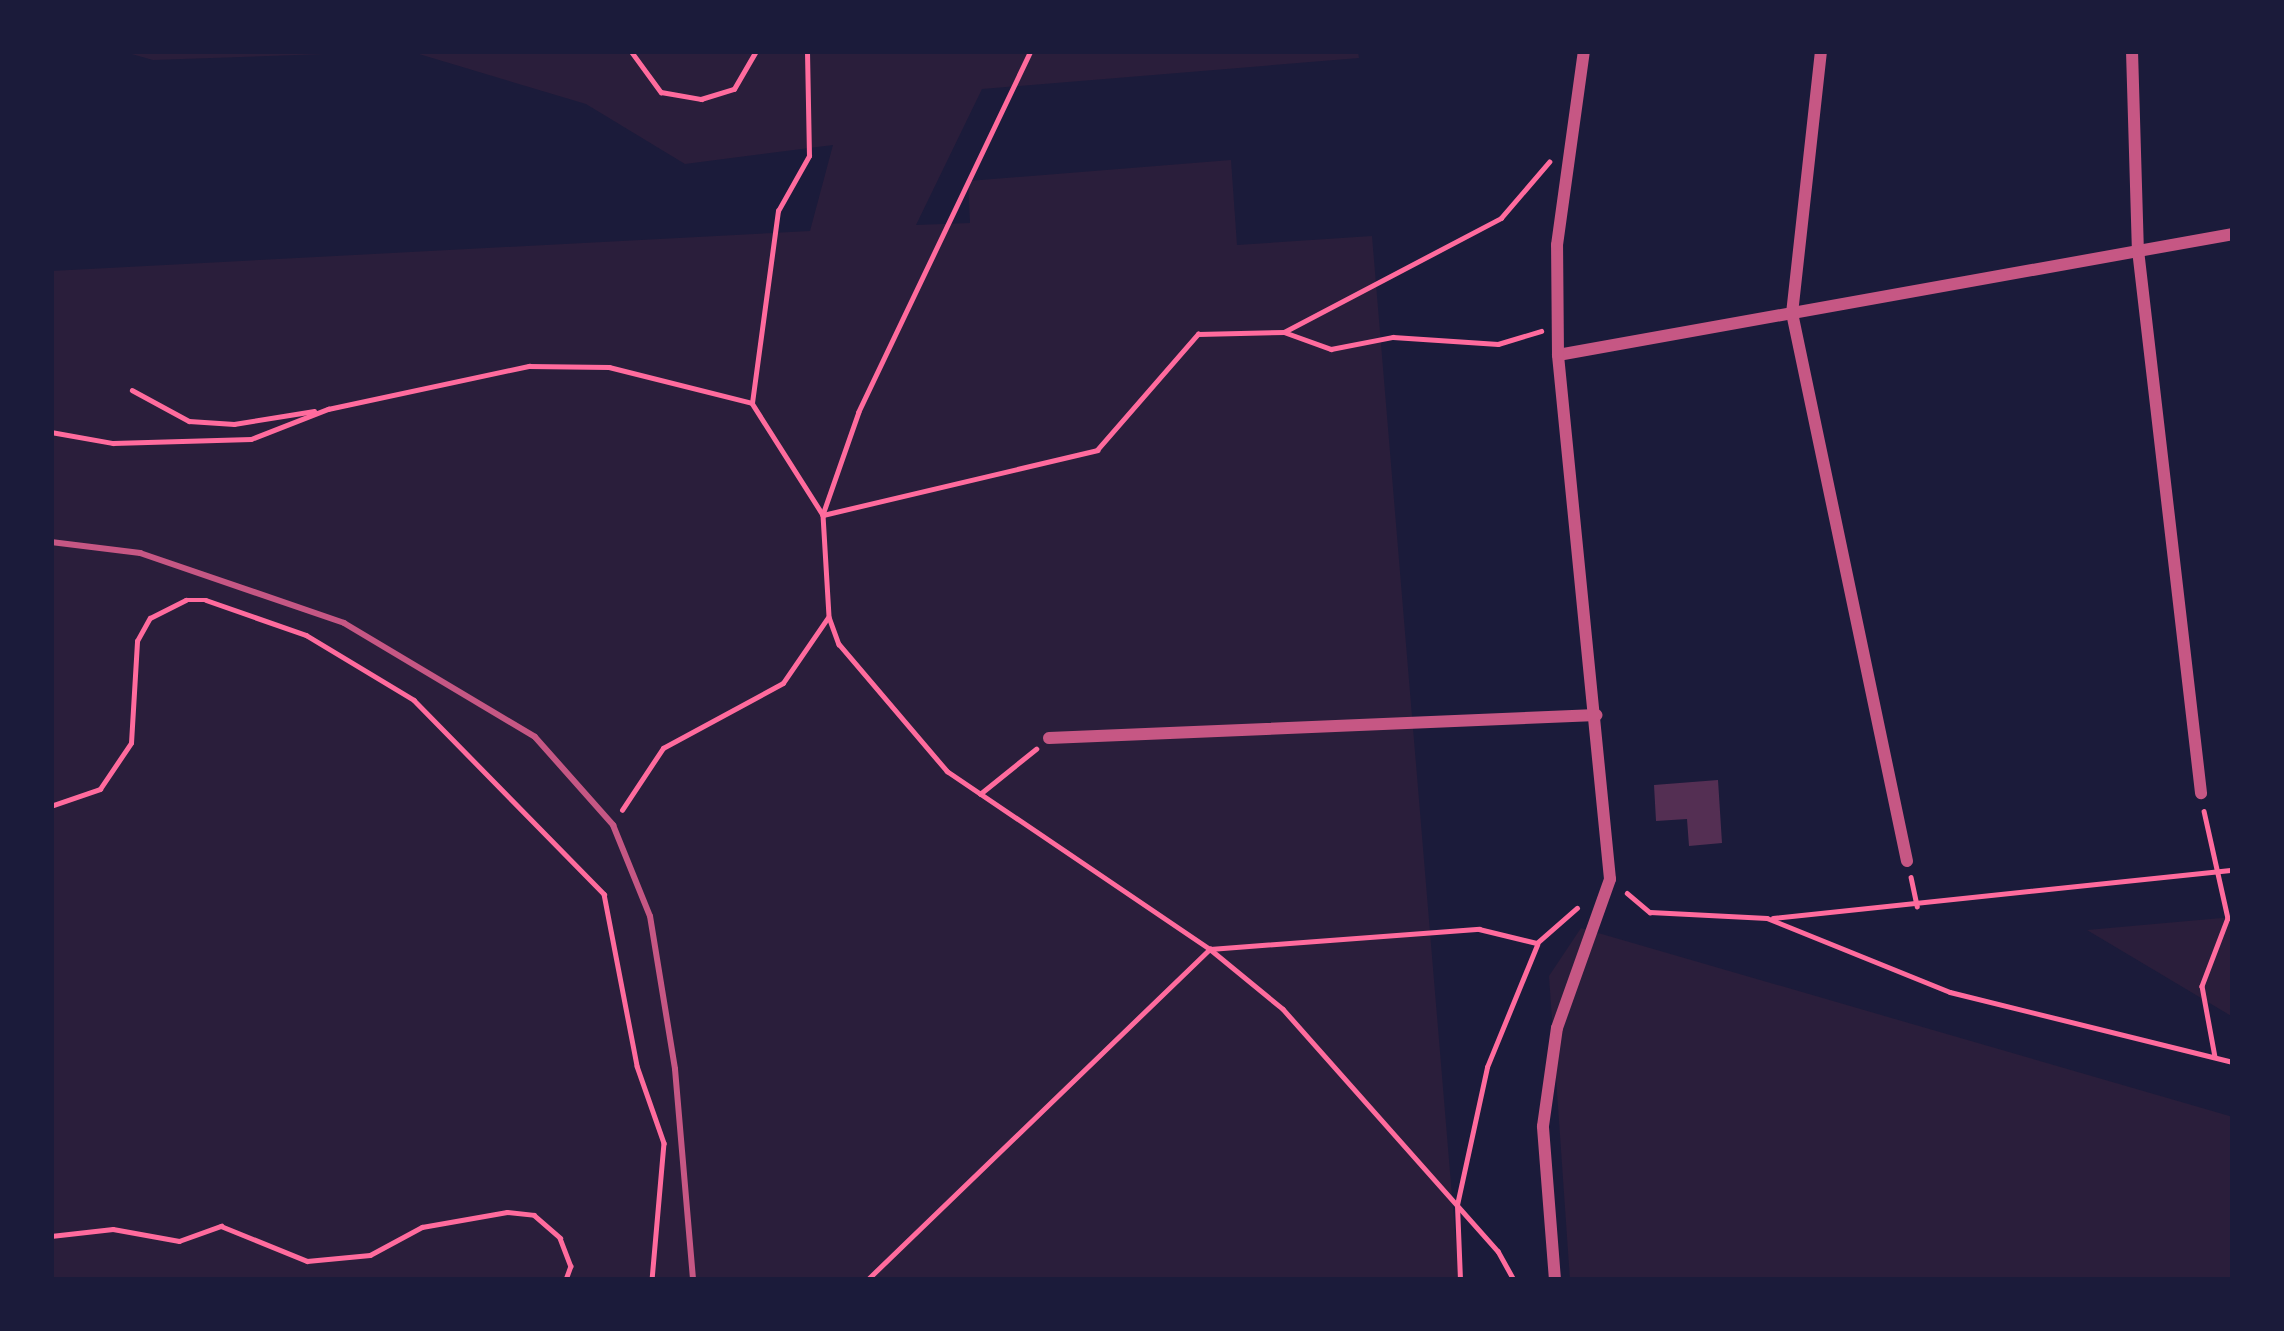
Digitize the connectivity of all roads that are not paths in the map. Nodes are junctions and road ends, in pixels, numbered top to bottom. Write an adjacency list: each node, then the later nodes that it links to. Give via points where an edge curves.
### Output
1 (1584, 51): 7 (street, via 1557,244)
2 (1821, 51): 6 (street)
3 (2132, 51): 5 (street)
4 (2233, 234): 5 (street)
5 (2138, 250): 6 (street); 11 (street)
6 (1792, 313): 7 (street); 12 (street)
7 (1558, 355): 9 (street)
8 (51, 542): 13 (lane, via 140,553 344,623 535,737 613,825 650,916 675,1069)
9 (1597, 715): 10 (street); 14 (street, via 1610,879 1557,1028 1543,1126)
10 (1049, 738)
11 (2200, 793)
12 (1907, 861)
13 (693, 1280)
14 (1556, 1280)

